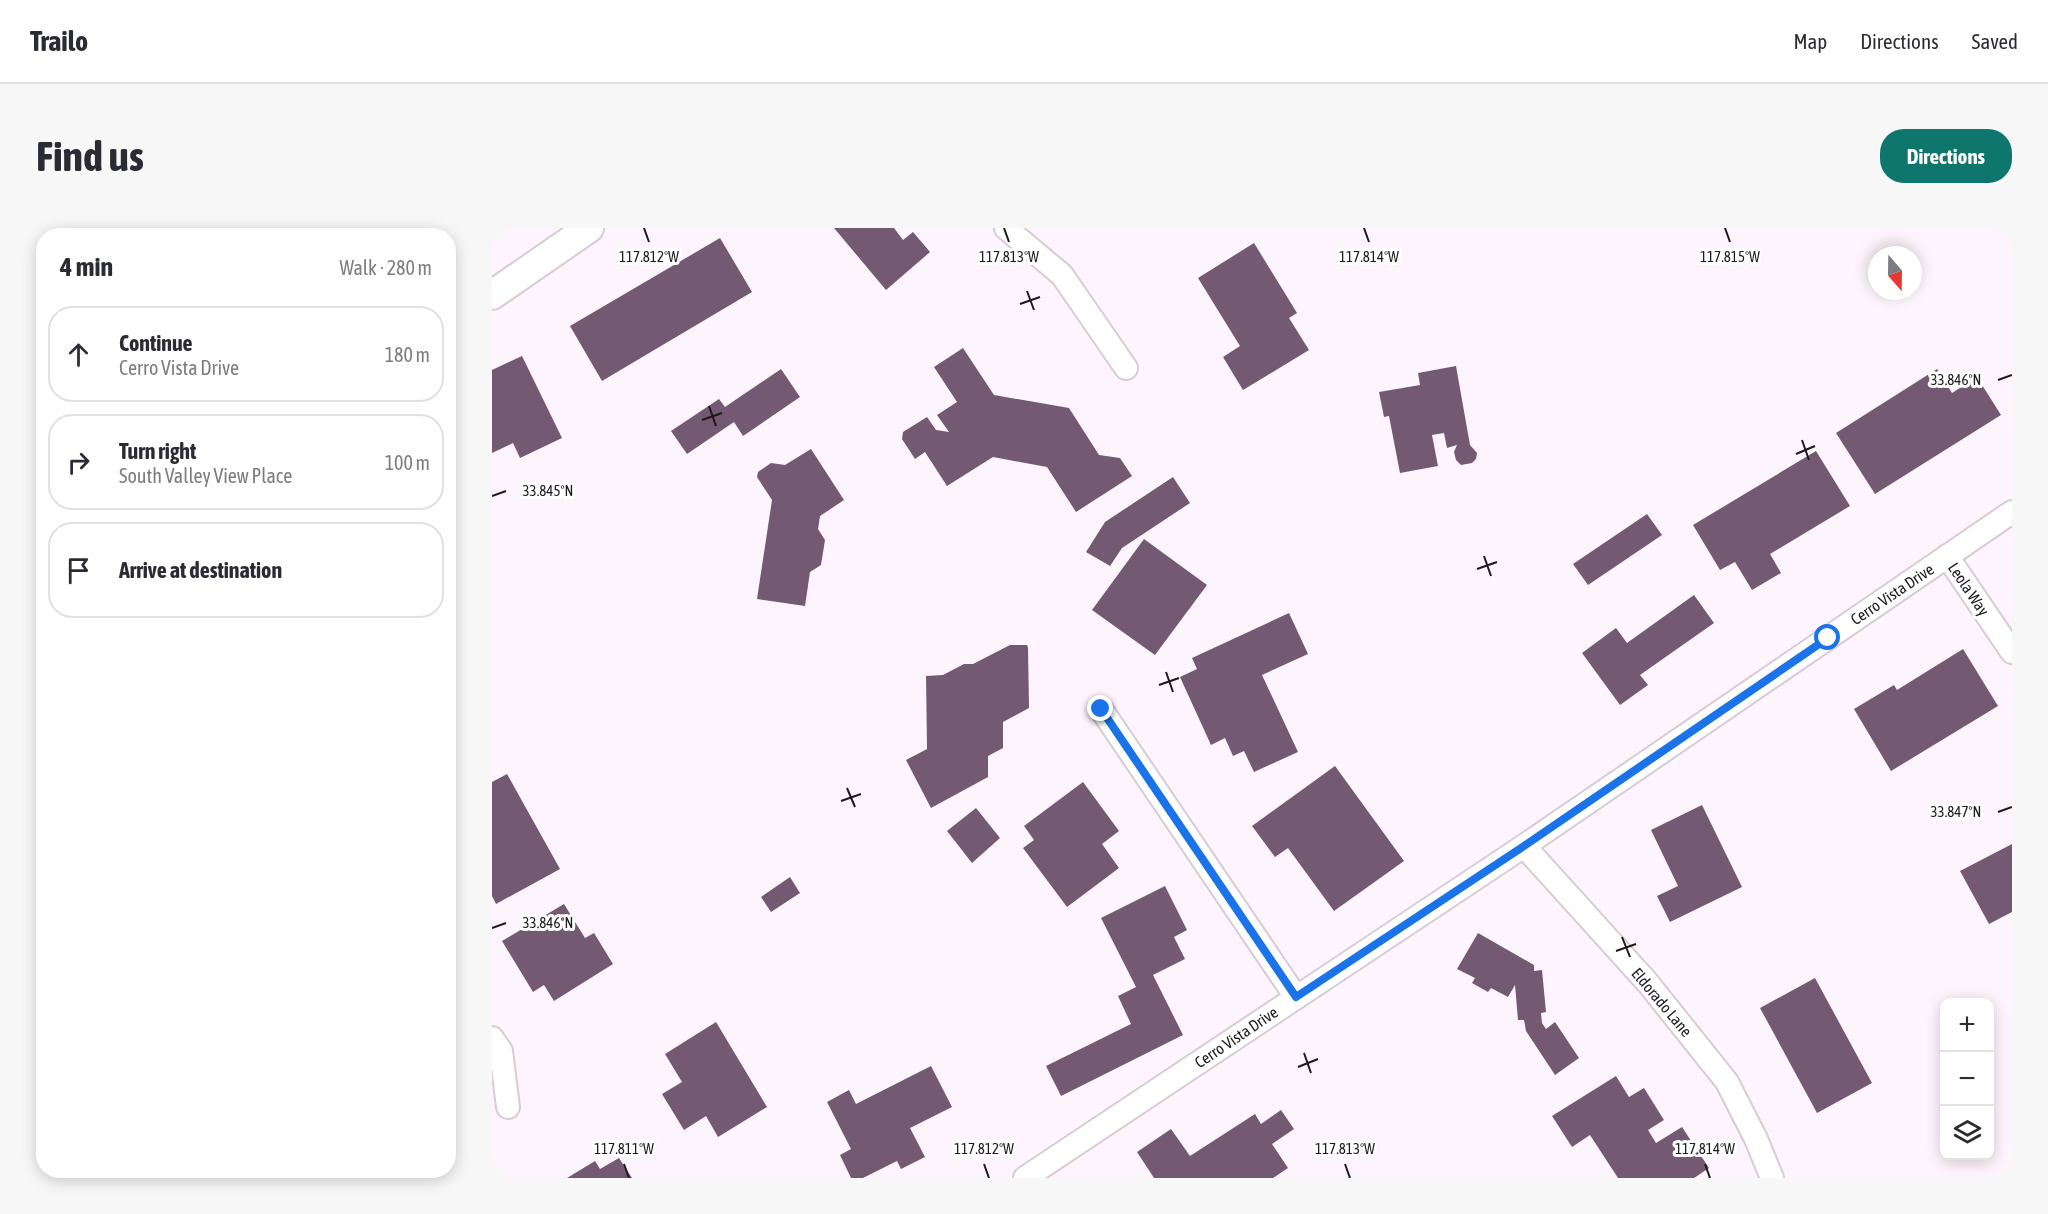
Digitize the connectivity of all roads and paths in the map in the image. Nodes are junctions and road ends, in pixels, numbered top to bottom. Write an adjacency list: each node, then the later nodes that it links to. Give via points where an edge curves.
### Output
1 (589, 228): 3 (street)
2 (1006, 228): 4 (street, via 1062,275)
3 (492, 295)
4 (1126, 368)
5 (2012, 512): 6 (street, Cerro Vista Drive)
6 (1947, 556): 7 (street, Leola Way); 9 (street, Cerro Vista Drive)
7 (2012, 652)
8 (1101, 709): 10 (street)
9 (1524, 846): 10 (street, Cerro Vista Drive); 14 (street, Eldorado Lane, via 1647,982 1727,1082)
10 (1296, 997): 13 (street, Cerro Vista Drive)
11 (492, 1038): 12 (street, via 501,1051)
12 (508, 1107)
13 (1025, 1178)
14 (1772, 1178)

